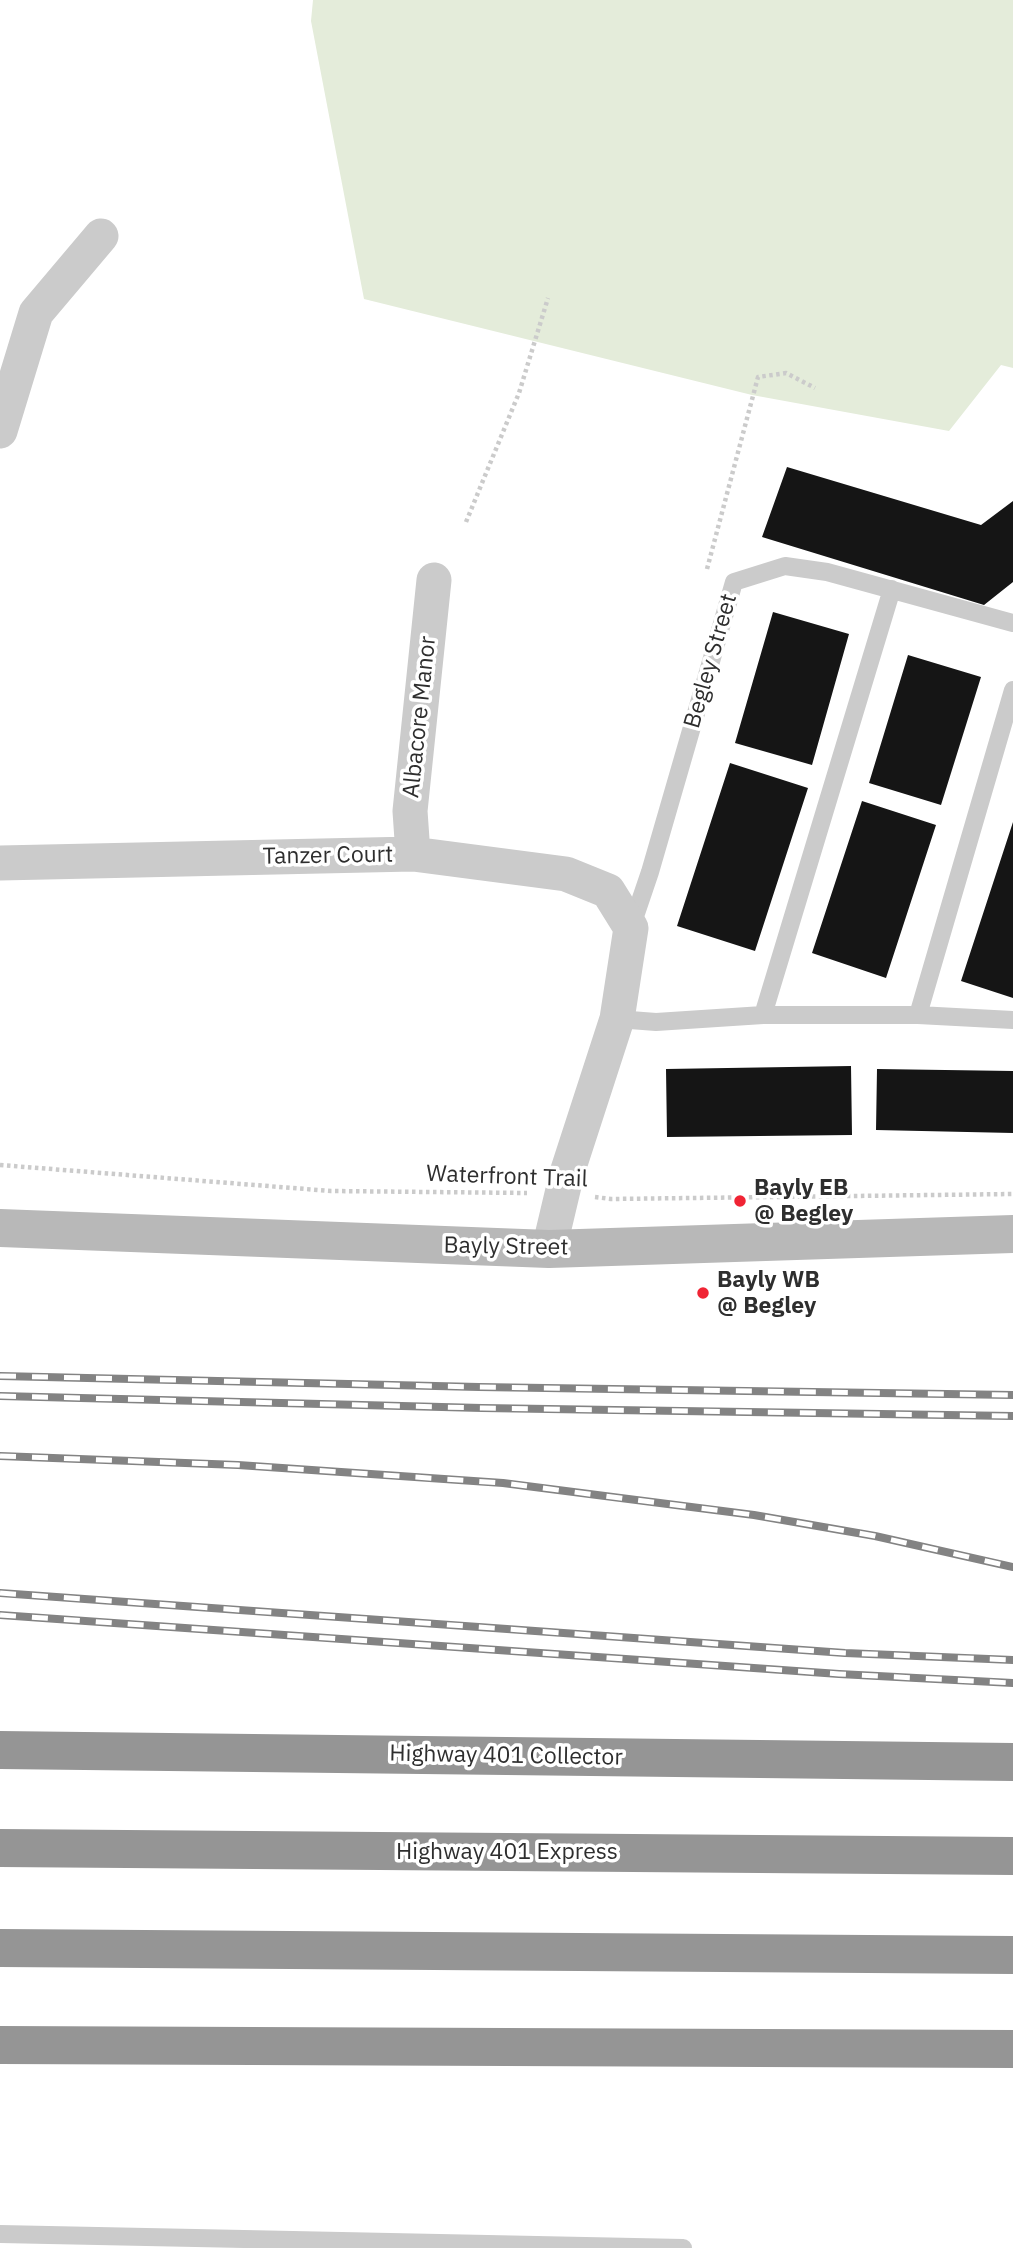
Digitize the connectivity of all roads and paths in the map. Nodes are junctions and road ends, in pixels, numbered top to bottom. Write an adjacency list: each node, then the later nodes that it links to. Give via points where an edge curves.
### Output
1 (101, 236): 4 (street, via 36,313)
2 (548, 298): 5 (path, via 519,393)
3 (816, 388): 6 (path, via 786,373 758,377)
4 (0, 431)
5 (466, 522)
6 (707, 569)
7 (434, 580): 11 (street, Albacore Manor, via 410,811)
8 (892, 589): 9 (lane, Begley Street); 13 (lane, Begley Street, via 785,566 734,582); 14 (lane)
9 (1013, 623)
10 (1013, 690): 15 (lane)
11 (413, 855): 12 (street, Tanzer Court); 13 (street, Tanzer Court, via 566,874 608,891)
12 (0, 863)
13 (631, 928): 16 (street, Begley Street)
14 (763, 1015): 15 (lane); 16 (lane, via 656,1022)
15 (918, 1016): 17 (lane)
16 (617, 1019): 19 (street, Begley Street)
17 (1013, 1020)
18 (0, 1166): 19 (path, Waterfront Trail, via 331,1191)
19 (562, 1194): 20 (path, Waterfront Trail, via 611,1199); 23 (street, Begley Street)
20 (1013, 1194)
21 (0, 1228): 23 (main road, Bayly Street)
22 (1013, 1234): 23 (main road, Bayly Street)
23 (549, 1250)
24 (0, 1750): 25 (highway, Highway 401 Collector)
25 (1013, 1762)
26 (0, 1848): 27 (highway, Highway 401 Express)
27 (1013, 1856)
28 (0, 1948): 29 (highway)
29 (1013, 1955)
30 (0, 2045): 31 (highway)
31 (1013, 2049)
32 (0, 2234): 33 (lane)
33 (683, 2248)

